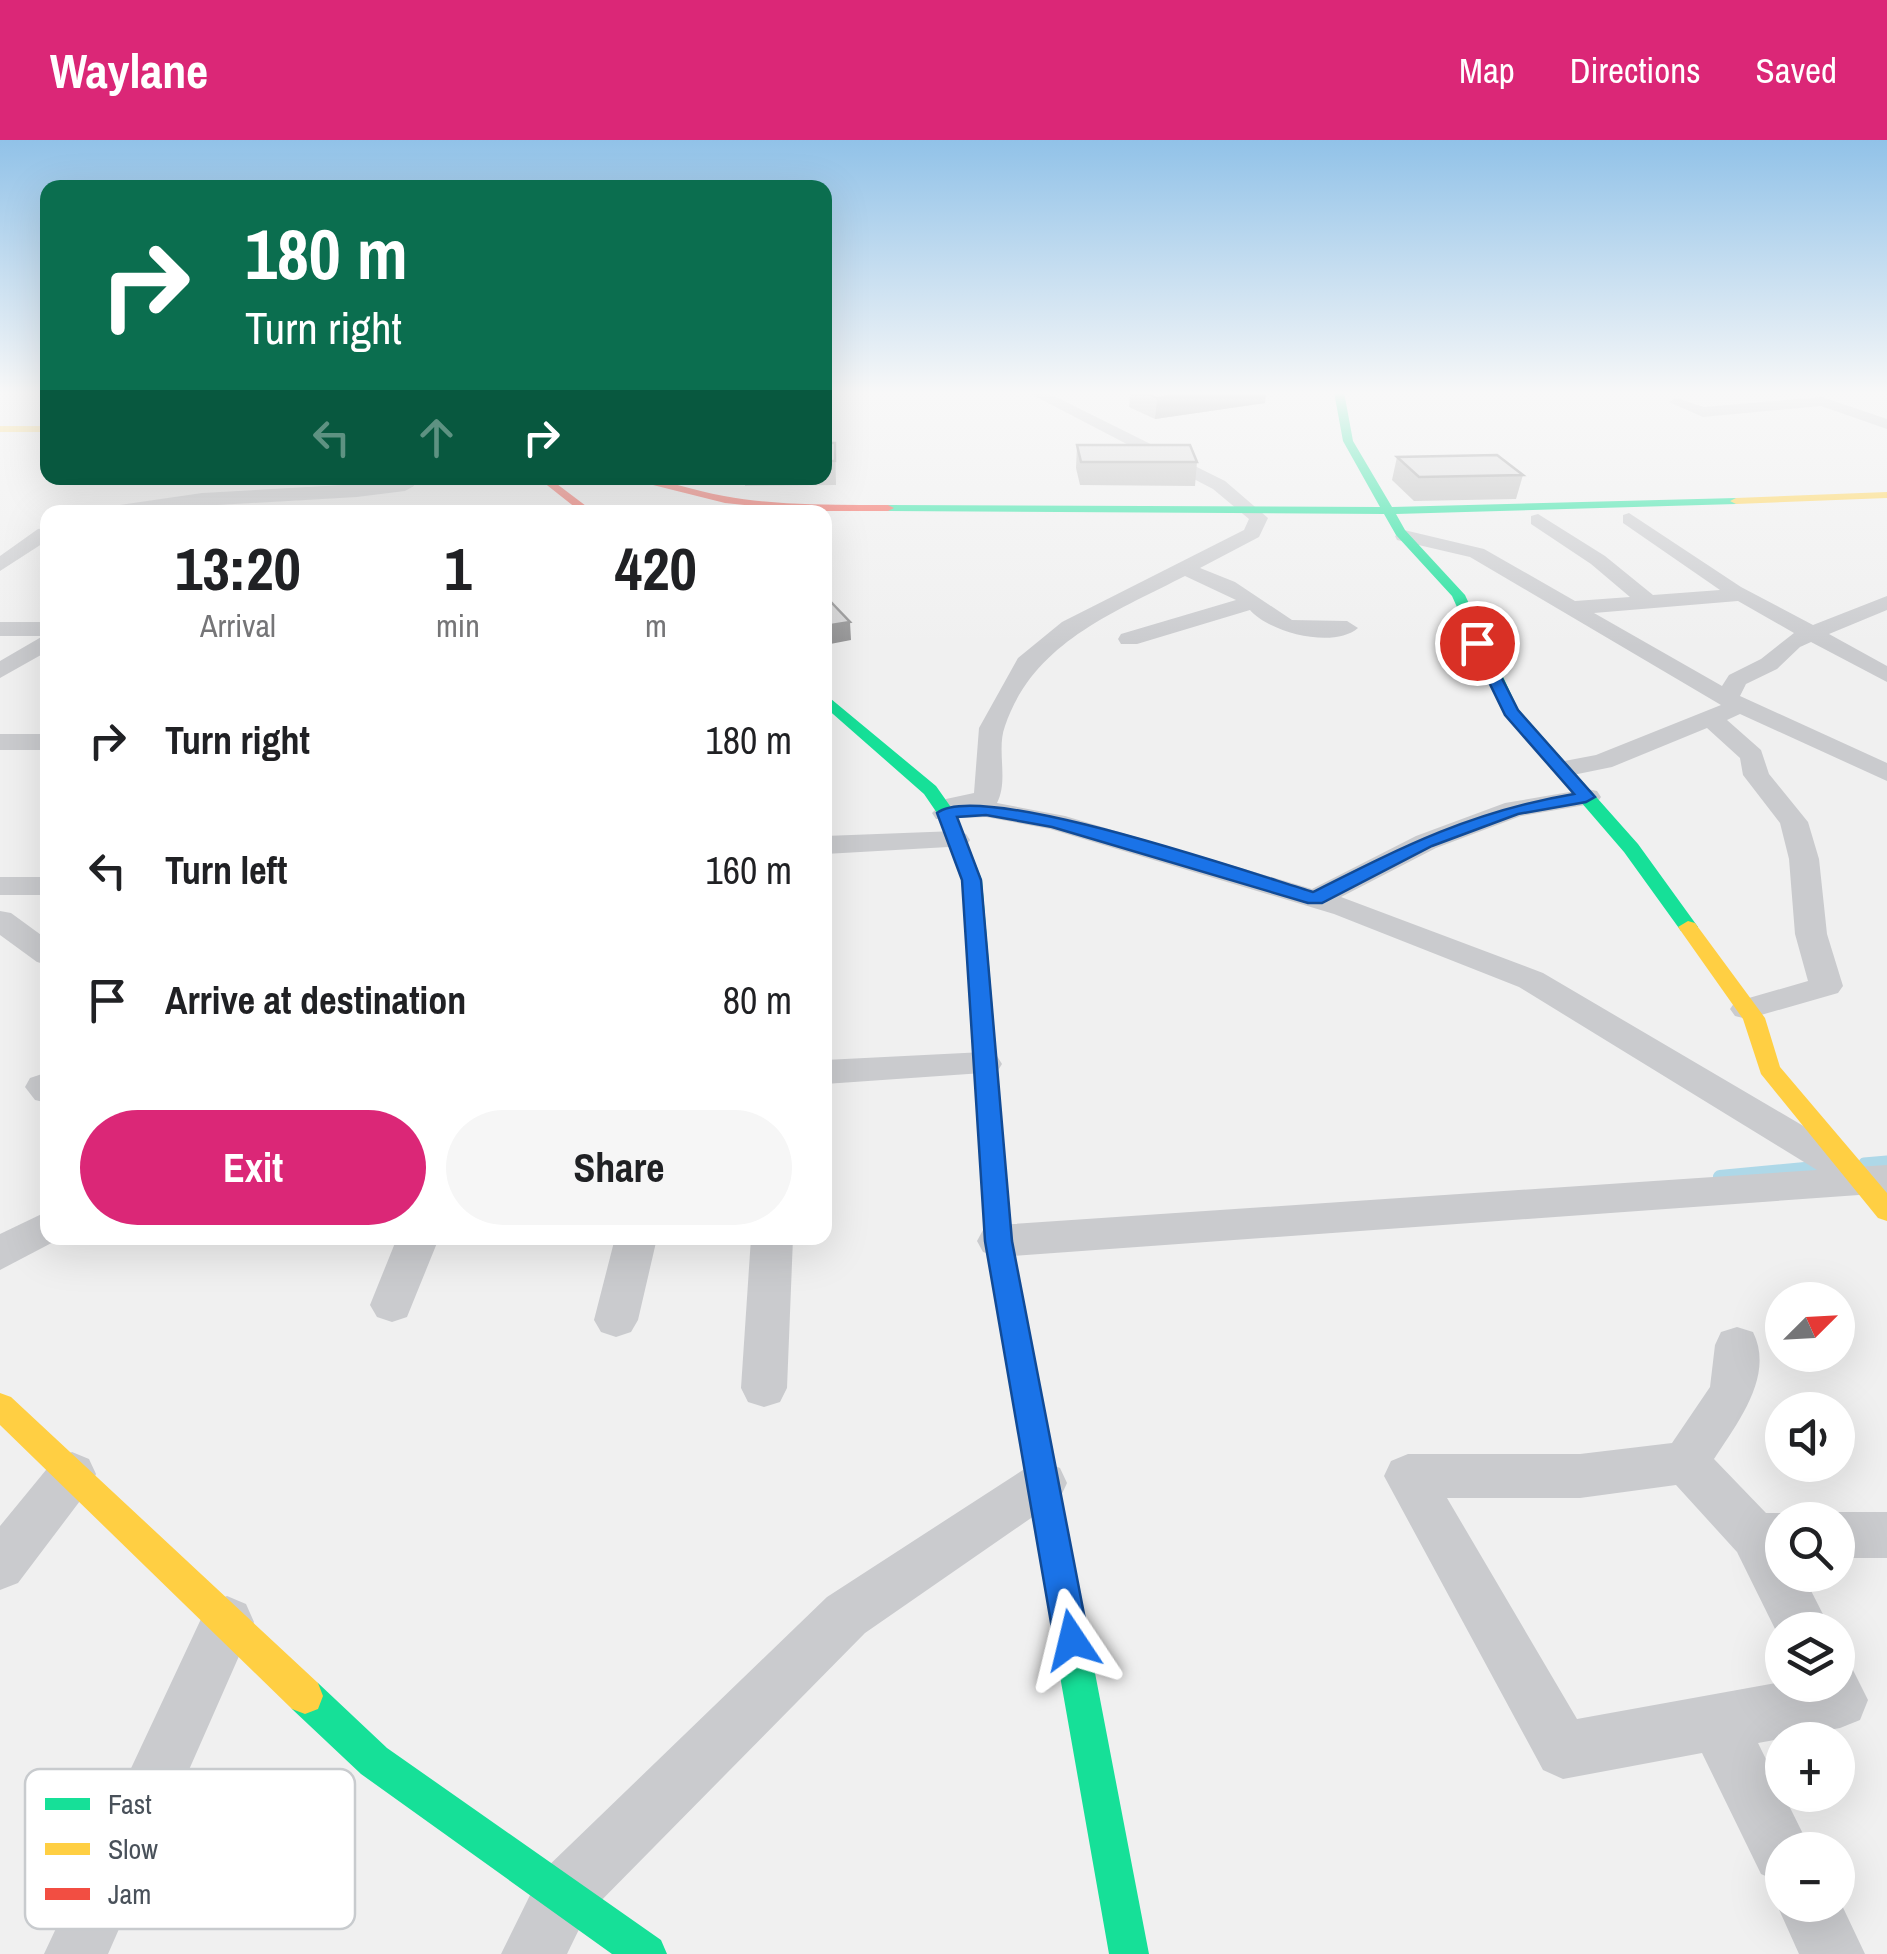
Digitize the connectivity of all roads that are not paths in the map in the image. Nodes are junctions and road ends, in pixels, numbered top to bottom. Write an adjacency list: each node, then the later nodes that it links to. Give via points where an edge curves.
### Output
1 (1200, 477): 14 (street)
2 (1368, 477): 18 (main road)
3 (405, 485): 8 (street)
4 (557, 485): 9 (main road)
5 (634, 485): 10 (main road)
6 (645, 485): 11 (main road)
7 (1887, 495): 18 (main road)
8 (154, 505)
9 (580, 505)
10 (696, 505)
11 (773, 505)
12 (1887, 506): 16 (main road)
13 (832, 508): 14 (main road)
14 (1256, 513): 15 (main road); 18 (main road); 21 (street, via 1252,533)
15 (832, 518)
16 (1629, 519): 17 (main road); 22 (street)
17 (1538, 520): 18 (main road); 23 (street)
18 (1394, 522): 26 (street, via 1476,553); 39 (main road, via 1458,594 1511,712)
19 (40, 537): 20 (street)
20 (0, 564)
21 (1184, 568): 25 (street); 42 (street, via 1070,627 1026,664 991,728 987,798)
22 (1741, 595): 23 (street); 30 (street)
23 (1648, 602): 26 (street)
24 (1887, 602): 30 (street)
25 (1255, 603): 27 (street, via 1287,628); 31 (street)
26 (1571, 608): 36 (street)
27 (1347, 628)
28 (0, 629): 29 (street)
29 (40, 630)
30 (1813, 633): 34 (street); 36 (street, via 1737,680)
31 (1129, 639)
32 (40, 646): 33 (street)
33 (0, 671)
34 (1887, 675)
35 (832, 705): 42 (main road, via 930,790)
36 (1727, 708): 39 (street, via 1602,761); 40 (street); 49 (street, via 1756,774 1794,822 1826,986)
37 (0, 742): 38 (street)
38 (40, 742)
39 (1562, 769): 41 (main road)
40 (1887, 773)
41 (1586, 797): 46 (street, via 1514,809); 49 (main road)
42 (948, 820): 43 (street); 46 (street, via 986,809 1055,822); 50 (main road, via 972,880)
43 (832, 844)
44 (0, 886): 45 (street)
45 (40, 886)
46 (1315, 899): 52 (street, via 1531,980)
47 (0, 920): 48 (street)
48 (40, 948)
49 (1747, 1009): 52 (main road, via 1769,1068)
50 (984, 1064): 51 (street); 54 (main road)
51 (832, 1072)
52 (1861, 1177): 54 (street)
53 (40, 1231): 58 (street)
54 (998, 1241): 66 (main road)
55 (415, 1245): 59 (street)
56 (634, 1245): 60 (street)
57 (772, 1245): 62 (street)
58 (0, 1254)
59 (392, 1305)
60 (616, 1320)
61 (1737, 1345): 64 (street, via 1732,1392)
62 (764, 1388)
63 (0, 1406): 65 (main road)
64 (1686, 1462): 67 (street); 73 (street, via 1580,1476 1408,1476 1563,1750)
65 (72, 1474): 70 (street); 71 (main road)
66 (1043, 1483): 76 (street, via 846,1615); 82 (main road)
67 (1765, 1532)
68 (1887, 1535): 69 (street)
69 (1855, 1536)
70 (0, 1566)
71 (227, 1622): 74 (street); 76 (main road, via 374,1761)
72 (1829, 1702): 73 (street)
73 (1718, 1722): 75 (street)
74 (160, 1769)
75 (1772, 1832)
76 (563, 1895): 80 (street); 81 (main road)
77 (1817, 1922): 83 (street)
78 (87, 1929): 79 (street)
79 (76, 1954)
80 (533, 1954)
81 (646, 1954)
82 (1130, 1954)
83 (1833, 1954)

